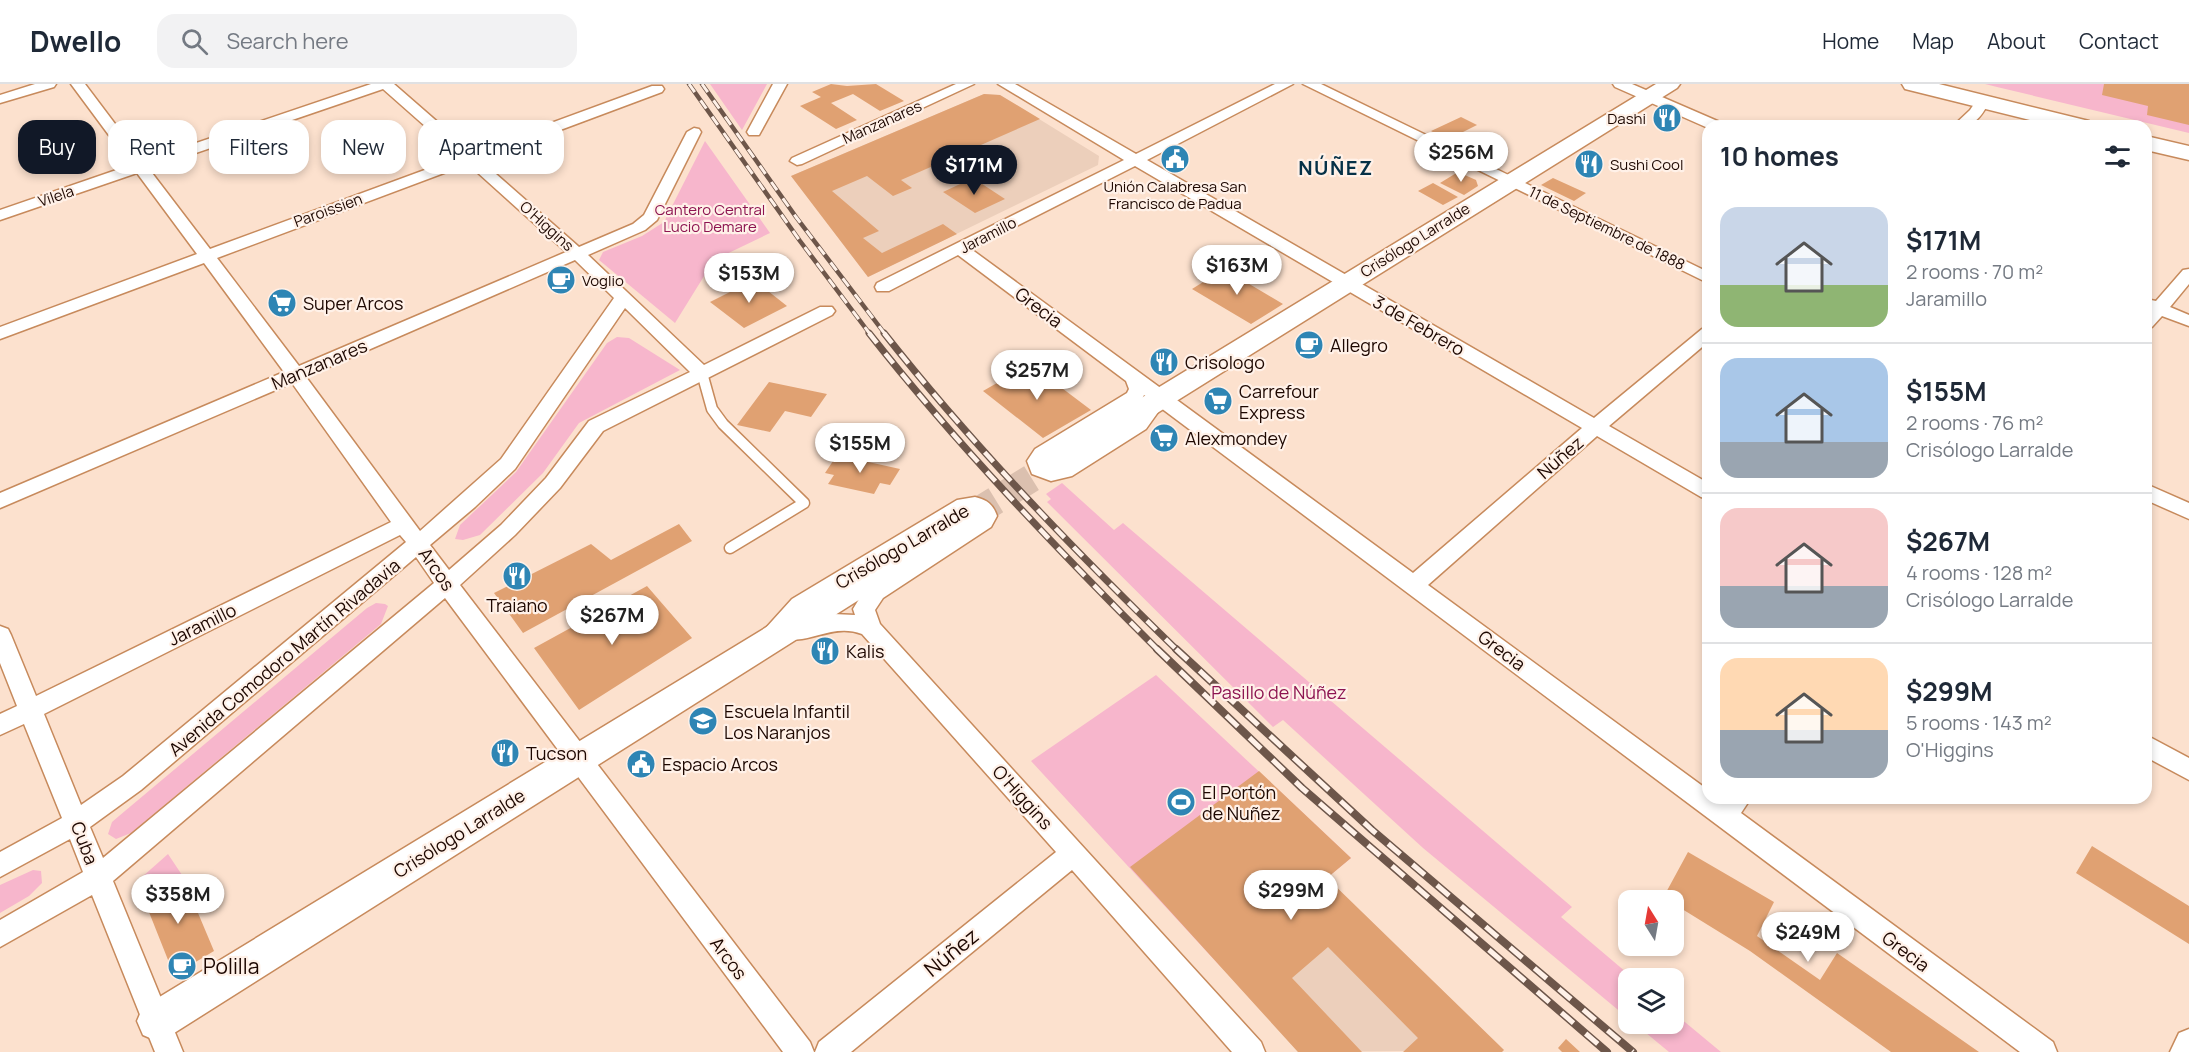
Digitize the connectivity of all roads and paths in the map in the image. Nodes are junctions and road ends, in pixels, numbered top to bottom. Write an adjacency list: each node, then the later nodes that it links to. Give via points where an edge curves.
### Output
1 (49, 84): 14 (street)
2 (78, 84): 21 (street, Arcos)
3 (385, 84): 16 (street, O'Higgins); 25 (street, Vilela)
4 (780, 84): 23 (street)
5 (967, 84): 28 (street, Manzanares)
6 (1005, 84): 27 (street, 3 de Febrero)
7 (1286, 84): 27 (street, Jaramillo)
8 (1310, 84): 33 (street, 11 de Septiembre de 1888)
9 (1620, 84): 13 (street)
10 (1670, 84): 13 (street, Crisólogo Larralde)
11 (1913, 84): 15 (main road)
12 (657, 89): 20 (street, Paroissien)
13 (1650, 97): 17 (street); 33 (street, Crisólogo Larralde)
14 (0, 99)
15 (1983, 101): 18 (street); 19 (main road)
16 (426, 120)
17 (1703, 120)
18 (1967, 120)
19 (2057, 120)
20 (564, 123)
21 (108, 124)
22 (694, 132): 36 (street, Manzanares, via 651,217 639,227)
23 (753, 132)
24 (2152, 144): 26 (main road)
25 (197, 148)
26 (2189, 153)
27 (1135, 160): 35 (street, Jaramillo); 40 (street, 3 de Febrero)
28 (797, 161)
29 (120, 174): 34 (street, Vilela)
30 (146, 174): 37 (street, Arcos)
31 (427, 174): 37 (street, Paroissien)
32 (488, 174): 36 (street, O'Higgins)
33 (1510, 181): 39 (street, 11 de Septiembre de 1888); 40 (street, Crisólogo Larralde)
34 (0, 215)
35 (960, 249): 41 (street, Jaramillo); 50 (street, Grecia)
36 (578, 254): 42 (street, O'Higgins); 49 (street, Manzanares)
37 (205, 256): 46 (street, Paroissien); 49 (street, Arcos)
38 (2189, 274): 43 (street)
39 (1702, 275)
40 (1346, 283): 51 (street, Crisólogo Larralde); 52 (street, 3 de Febrero)
41 (883, 287)
42 (623, 298): 48 (street, O'Higgins); 60 (street, Avenida Comodoro Martín Rivadavia, via 508,464)
43 (2153, 306): 45 (street)
44 (826, 311): 48 (street)
45 (2189, 321)
46 (0, 333)
47 (1702, 338): 52 (street, Núñez)
48 (702, 373): 61 (lane, via 712,409 723,424 804,503); 62 (street, via 596,426 553,483)
49 (295, 374): 56 (street, Manzanares); 59 (street, Arcos)
50 (1134, 379): 51 (street, Grecia); 51 (street, Crisólogo Larralde, via 1138,389 1134,397 1042,454 1037,461 1040,469 1051,474 1065,471 1139,424)
51 (1161, 398): 53 (street, Crisólogo Larralde); 63 (street, Grecia)
52 (1595, 427): 54 (street, 3 de Febrero); 63 (street, Núñez)
53 (1048, 468)
54 (1702, 489)
55 (2152, 494): 57 (street)
56 (0, 501)
57 (2189, 512)
58 (972, 515): 66 (street, Crisólogo Larralde)
59 (404, 524): 60 (street, Arcos); 67 (street, Jaramillo)
60 (419, 544): 62 (street, Arcos); 74 (street, Avenida Comodoro Martín Rivadavia, via 132,783)
61 (730, 548)
62 (447, 584): 70 (street, Arcos); 77 (street)
63 (1414, 584): 72 (street, Grecia)
64 (870, 628): 66 (street, via 851,621 829,622); 66 (street, Crisólogo Larralde, via 864,609 872,595 984,522 984,507 964,505 800,605); 75 (street, O'Higgins)
65 (0, 635): 67 (street, Cuba)
66 (762, 645): 70 (street, Crisólogo Larralde)
67 (31, 710): 68 (street, Jaramillo); 74 (street, Cuba)
68 (0, 725)
69 (2152, 748): 71 (street)
70 (578, 759): 79 (street, Crisólogo Larralde); 81 (street, Arcos)
71 (2189, 770)
72 (1702, 787)
73 (1731, 807): 84 (street, Grecia)
74 (77, 822): 76 (street, Avenida Comodoro Martín Rivadavia); 77 (street, Cuba)
75 (1074, 853): 82 (street, Núñez); 83 (street, O'Higgins)
76 (0, 865)
77 (99, 877): 78 (street); 79 (street, Cuba)
78 (0, 934)
79 (163, 1036)
80 (2189, 1043): 85 (street)
81 (800, 1052)
82 (828, 1052)
83 (1251, 1052)
84 (2043, 1052)
85 (2184, 1052)

